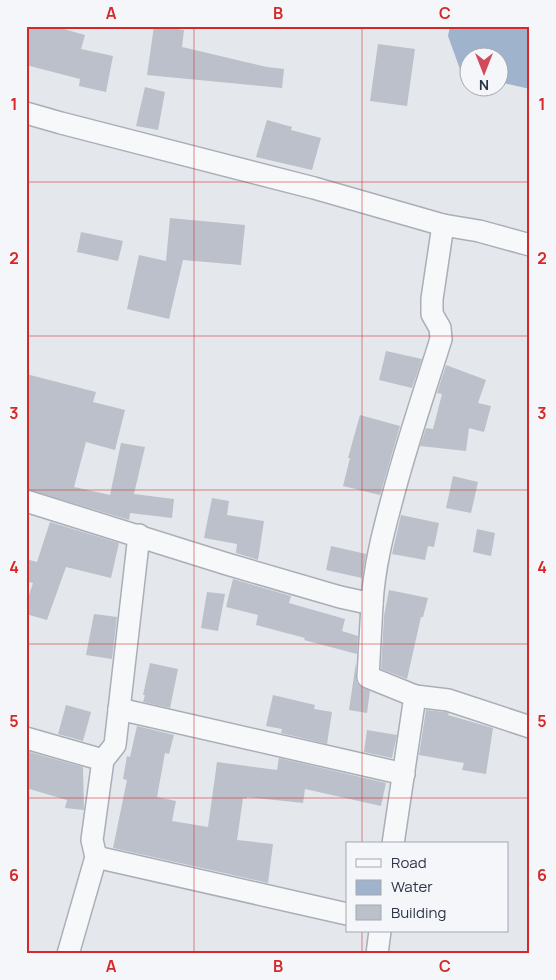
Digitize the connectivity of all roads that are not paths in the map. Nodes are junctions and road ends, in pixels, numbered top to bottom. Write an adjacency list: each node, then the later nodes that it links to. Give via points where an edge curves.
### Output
1 (26, 113): 2 (street)
2 (443, 224): 3 (street); 6 (street, via 432,299 432,314 440,328 441,339 385,526)
3 (530, 245)
4 (26, 502): 5 (street)
5 (139, 535): 6 (street, via 321,592); 8 (street)
6 (372, 604): 7 (street, via 368,677)
7 (415, 696): 9 (street, via 448,700); 12 (street)
8 (119, 709): 11 (street, via 115,745); 12 (street)
9 (530, 727)
10 (26, 738): 11 (street)
11 (103, 760): 14 (street, via 92,840)
12 (404, 774): 13 (street)
13 (393, 842)
14 (96, 857): 15 (street); 17 (street)
15 (346, 914)
16 (380, 932): 18 (street)
17 (68, 954)
18 (377, 954)

